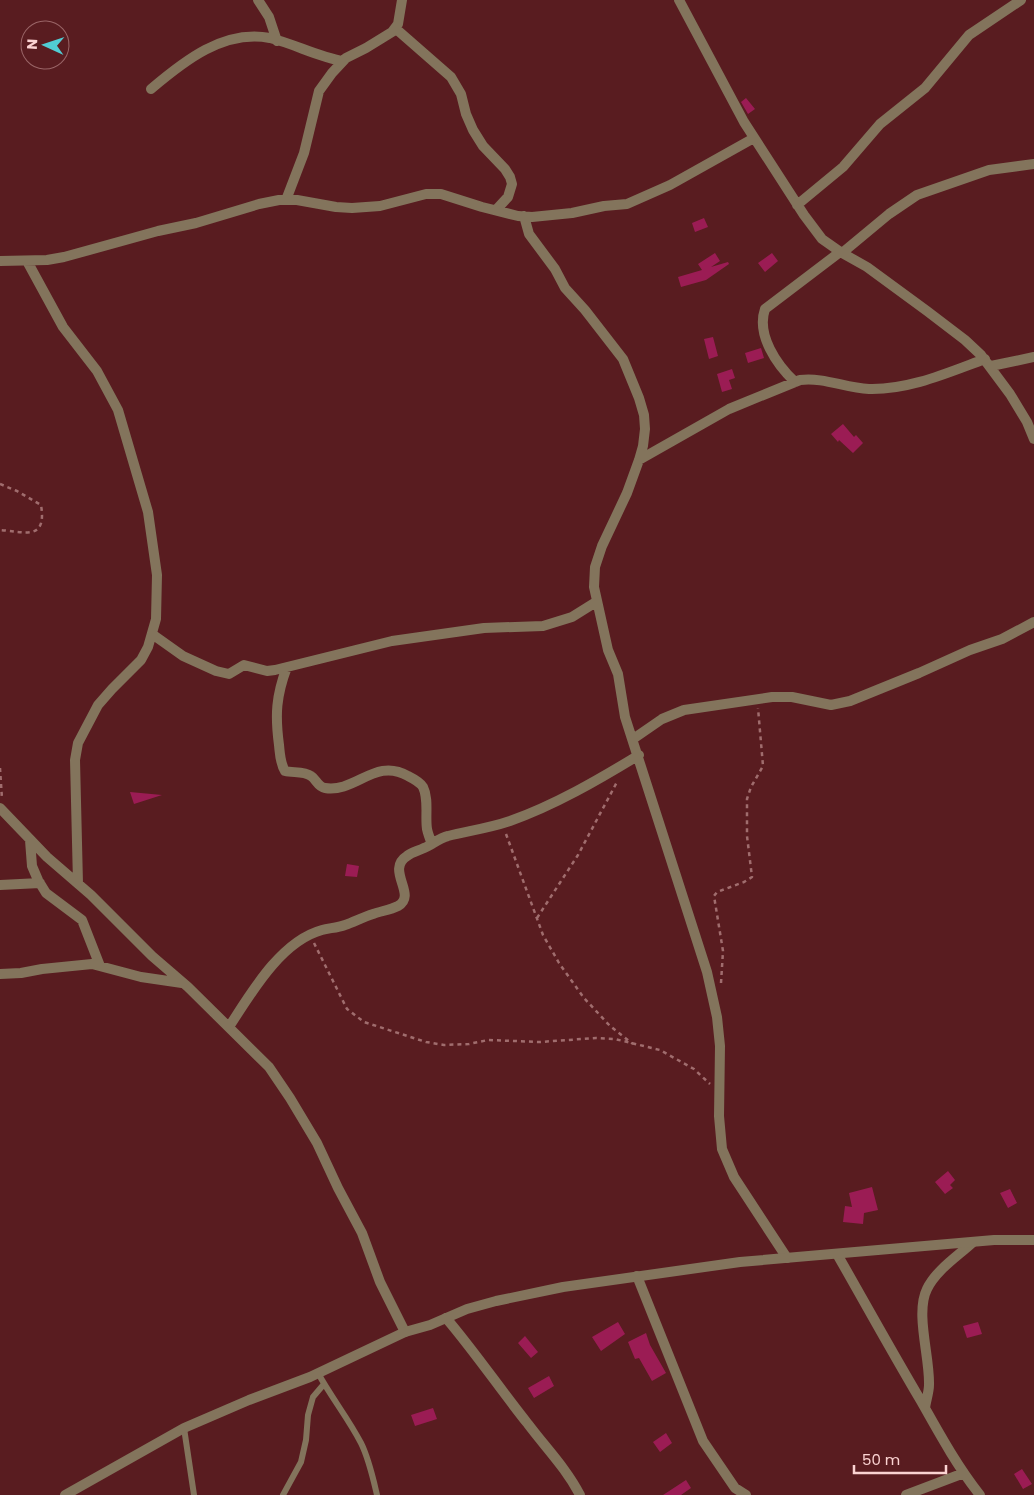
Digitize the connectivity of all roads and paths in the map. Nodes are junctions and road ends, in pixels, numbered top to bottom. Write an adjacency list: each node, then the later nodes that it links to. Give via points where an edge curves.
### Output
1 (258, 0): 6 (street)
2 (679, 0): 9 (street)
3 (1020, 0): 12 (street, via 969,34 925,88 880,124 843,167)
4 (404, 2): 5 (street)
5 (395, 28): 7 (street); 13 (street, via 451,77 461,94 473,130 510,177 512,184 508,197)
6 (277, 41): 7 (street); 8 (street, via 245,36 225,41 208,48)
7 (343, 61): 11 (street, via 319,91 304,153)
8 (151, 89)
9 (754, 138): 12 (street); 14 (street, via 670,185 627,204 552,216)
10 (1034, 164): 15 (street, via 988,170 917,195)
11 (286, 200): 13 (street, via 352,208 441,194); 17 (street, via 260,204 64,257)
12 (797, 205): 15 (street, via 822,239)
13 (496, 210): 14 (street)
14 (524, 216): 22 (street, via 529,234 565,288 624,359 640,398 644,422)
15 (841, 252): 19 (street, via 935,317); 20 (street, via 765,309 762,324 766,339 783,370)
16 (0, 260): 17 (street)
17 (27, 261): 27 (street, via 63,327 97,371 118,410 148,512 158,575)
18 (1034, 357): 19 (street)
19 (988, 363): 20 (street, via 886,389 850,388 812,378); 21 (street, via 1027,422)
20 (795, 382): 22 (street, via 729,410)
21 (1034, 439)
22 (639, 460): 25 (street, via 595,567)
23 (0, 484): 24 (path, via 41,505 42,522 38,529 28,533)
24 (0, 530)
25 (596, 602): 28 (street, via 572,617 542,626 484,628 392,641); 30 (street)
26 (1034, 622): 29 (street, via 1002,639 850,701 831,705 792,697)
27 (152, 634): 28 (street, via 183,656 222,674 229,674 244,665 267,671); 39 (street, via 142,660 98,705 78,742 75,760)
28 (287, 667): 37 (street, via 281,683 276,719 285,772 307,774 322,787 338,788 380,771 399,771 421,783 424,789 427,829)
29 (757, 699): 30 (street, via 684,710 662,719); 46 (path, via 762,766 747,799 752,876 716,892 714,896 723,951)
30 (633, 739): 31 (street)
31 (639, 755): 35 (street, via 544,806); 49 (street, via 707,972 717,1016)
32 (0, 768): 34 (path)
33 (618, 781): 41 (path, via 578,855)
34 (2, 810): 36 (street)
35 (502, 823): 37 (street, via 445,836); 41 (path)
36 (30, 840): 38 (street, via 32,866); 39 (street)
37 (432, 844): 42 (street, via 400,861 398,868 405,896 403,902)
38 (40, 883): 40 (street); 43 (street, via 46,893 82,920)
39 (78, 883): 45 (street)
40 (0, 885)
41 (537, 918): 48 (path, via 559,964 584,998 610,1026)
42 (310, 936): 47 (street, via 284,953); 48 (path, via 348,1009 364,1022 426,1042 456,1046 488,1040 540,1042 596,1038)
43 (100, 966): 44 (street, via 92,964); 45 (street, via 141,978)
44 (0, 974)
45 (183, 983): 47 (street)
46 (721, 986)
47 (230, 1026): 56 (street, via 269,1067 317,1143 362,1233 380,1282)
48 (633, 1044): 49 (path, via 660,1050 676,1058 694,1069)
49 (720, 1094): 53 (street, via 721,1141 725,1156 734,1178)
50 (1034, 1240): 51 (street)
51 (973, 1242): 52 (street); 59 (street, via 940,1272 923,1299 929,1386)
52 (837, 1254): 53 (street); 59 (street)
53 (787, 1258): 54 (street)
54 (637, 1276): 55 (street, via 496,1301); 67 (street, via 703,1441 735,1488)
55 (446, 1318): 56 (street); 66 (street, via 572,1479)
56 (405, 1332): 57 (street)
57 (318, 1373): 58 (lane); 60 (street)
58 (324, 1384): 64 (lane, via 313,1397 301,1462); 65 (lane, via 362,1444)
59 (925, 1408): 61 (street)
60 (184, 1428): 62 (street); 63 (lane)
61 (964, 1473): 68 (street); 69 (street)
62 (65, 1495)
63 (194, 1495)
64 (283, 1495)
65 (377, 1495)
66 (580, 1495)
67 (746, 1495)
68 (906, 1495)
69 (980, 1495)

